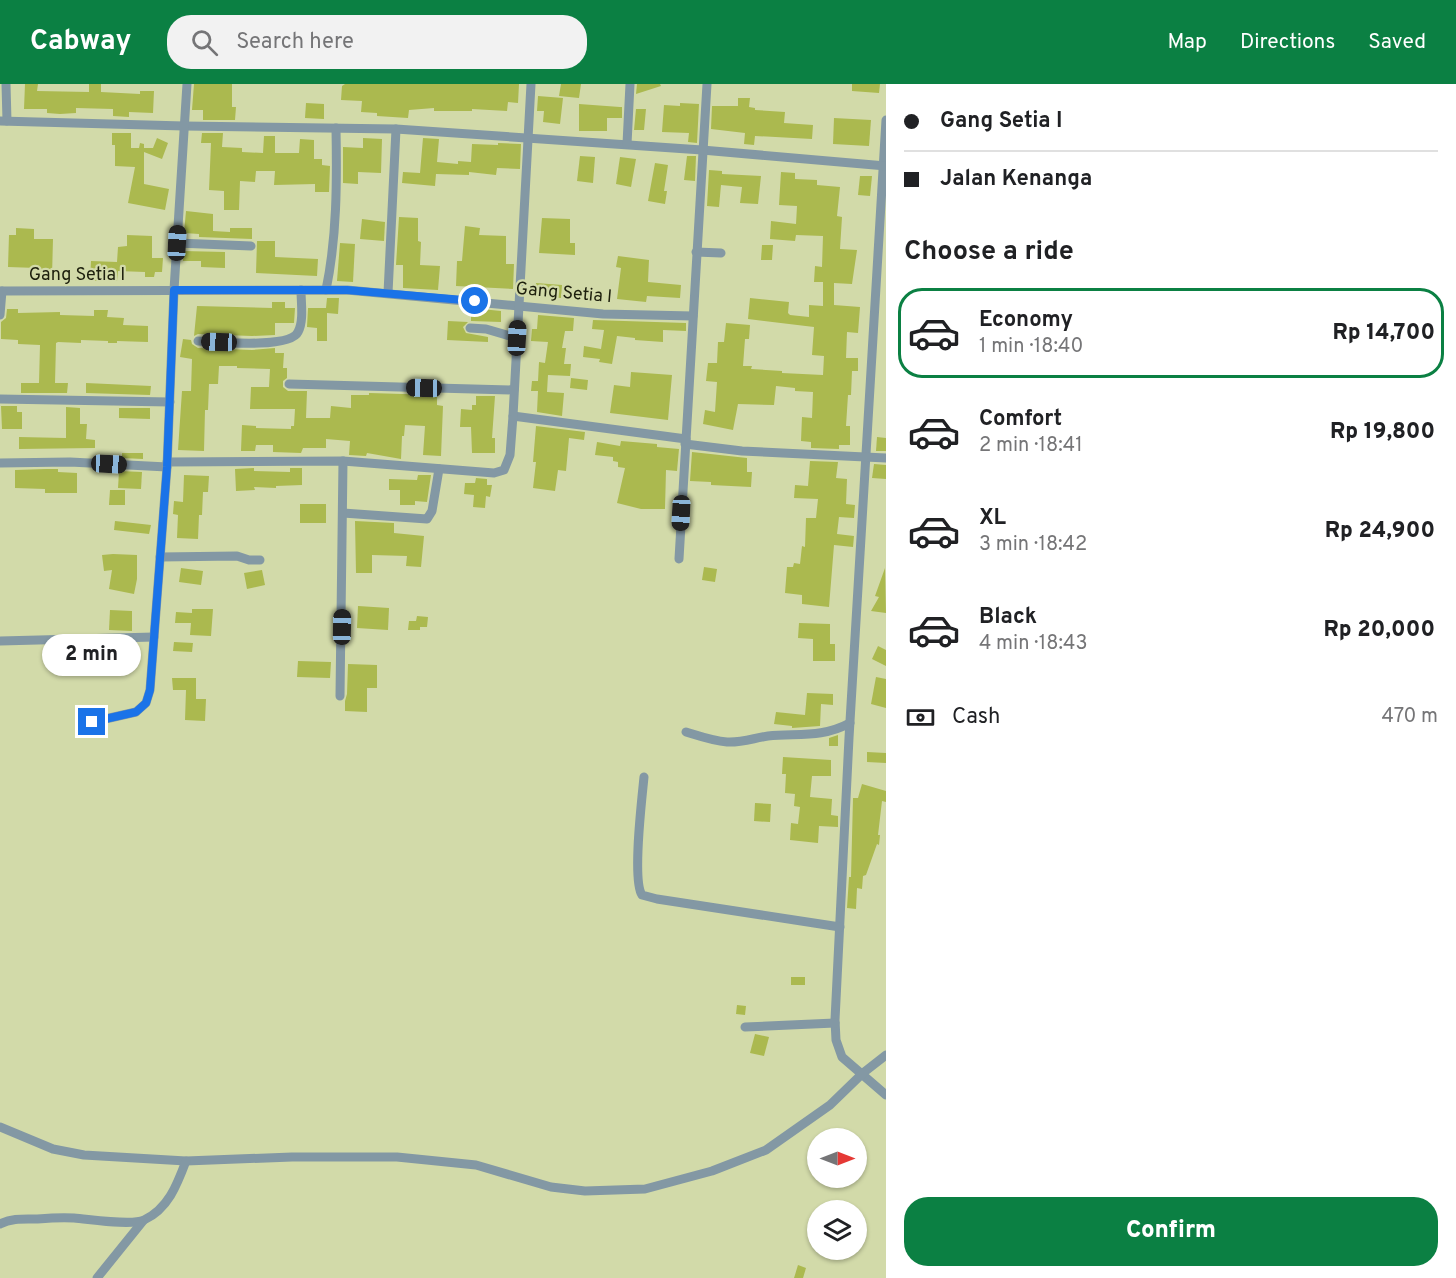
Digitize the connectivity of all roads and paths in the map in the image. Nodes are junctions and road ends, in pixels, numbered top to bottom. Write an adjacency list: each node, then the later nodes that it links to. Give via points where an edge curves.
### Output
1 (6, 84): 7 (street)
2 (187, 84): 8 (street)
3 (531, 84): 11 (street)
4 (630, 84): 12 (street)
5 (707, 84): 13 (street)
6 (886, 120): 14 (street)
7 (4, 121): 8 (street)
8 (184, 126): 9 (street); 15 (street)
9 (336, 128): 10 (street); 21 (street, via 337,197)
10 (396, 129): 11 (street); 23 (street)
11 (527, 137): 12 (street); 24 (street)
12 (627, 144): 13 (street)
13 (702, 150): 14 (street); 17 (street)
14 (884, 166): 36 (street)
15 (177, 243): 16 (street); 19 (street)
16 (250, 246)
17 (696, 252): 18 (street); 26 (street)
18 (721, 253)
19 (174, 290): 20 (street, Gang Setia I); 22 (street, Gang Setia I); 33 (street)
20 (301, 290): 21 (street, Gang Setia I); 29 (street, via 301,326 294,338 286,342)
21 (326, 290): 23 (street, Gang Setia I)
22 (1, 291): 25 (street)
23 (388, 293): 24 (street, Gang Setia I)
24 (519, 304): 26 (street, Gang Setia I, via 603,314); 28 (street)
25 (0, 315)
26 (693, 316): 35 (street)
27 (470, 328): 28 (street)
28 (517, 338): 31 (street)
29 (198, 341)
30 (289, 384): 31 (street)
31 (514, 390): 34 (street)
32 (0, 399): 33 (street)
33 (170, 402): 40 (street)
34 (513, 416): 35 (street); 41 (street, via 510,455 502,472)
35 (686, 442): 36 (street, via 742,450); 44 (street)
36 (867, 458): 37 (street); 50 (street)
37 (886, 458)
38 (343, 462): 40 (street); 41 (street); 42 (street)
39 (0, 464): 40 (street)
40 (167, 465): 43 (street)
41 (439, 469): 42 (street, via 427,519)
42 (343, 513): 48 (street)
43 (160, 556): 45 (street, via 237,556); 46 (street)
44 (679, 559)
45 (260, 560)
46 (154, 637): 47 (street); 49 (street, via 146,703 136,712)
47 (0, 641)
48 (340, 696)
49 (92, 722)
50 (850, 723): 51 (street, via 818,735 778,735 734,742); 53 (street)
51 (686, 732)
52 (644, 777): 53 (street, via 639,830 642,895)
53 (840, 927): 54 (street)
54 (835, 1023): 55 (street); 57 (street, via 842,1056)
55 (745, 1027)
56 (886, 1055): 57 (street)
57 (863, 1073): 58 (street); 60 (street, via 830,1105 766,1150 712,1171 645,1189 562,1189 476,1165 397,1157)
58 (886, 1095)
59 (0, 1127): 60 (street, via 54,1149 84,1155)
60 (186, 1161): 61 (street, via 175,1191)
61 (143, 1221): 62 (street, via 49,1218 7,1220); 63 (street)
62 (0, 1224)
63 (97, 1278)

